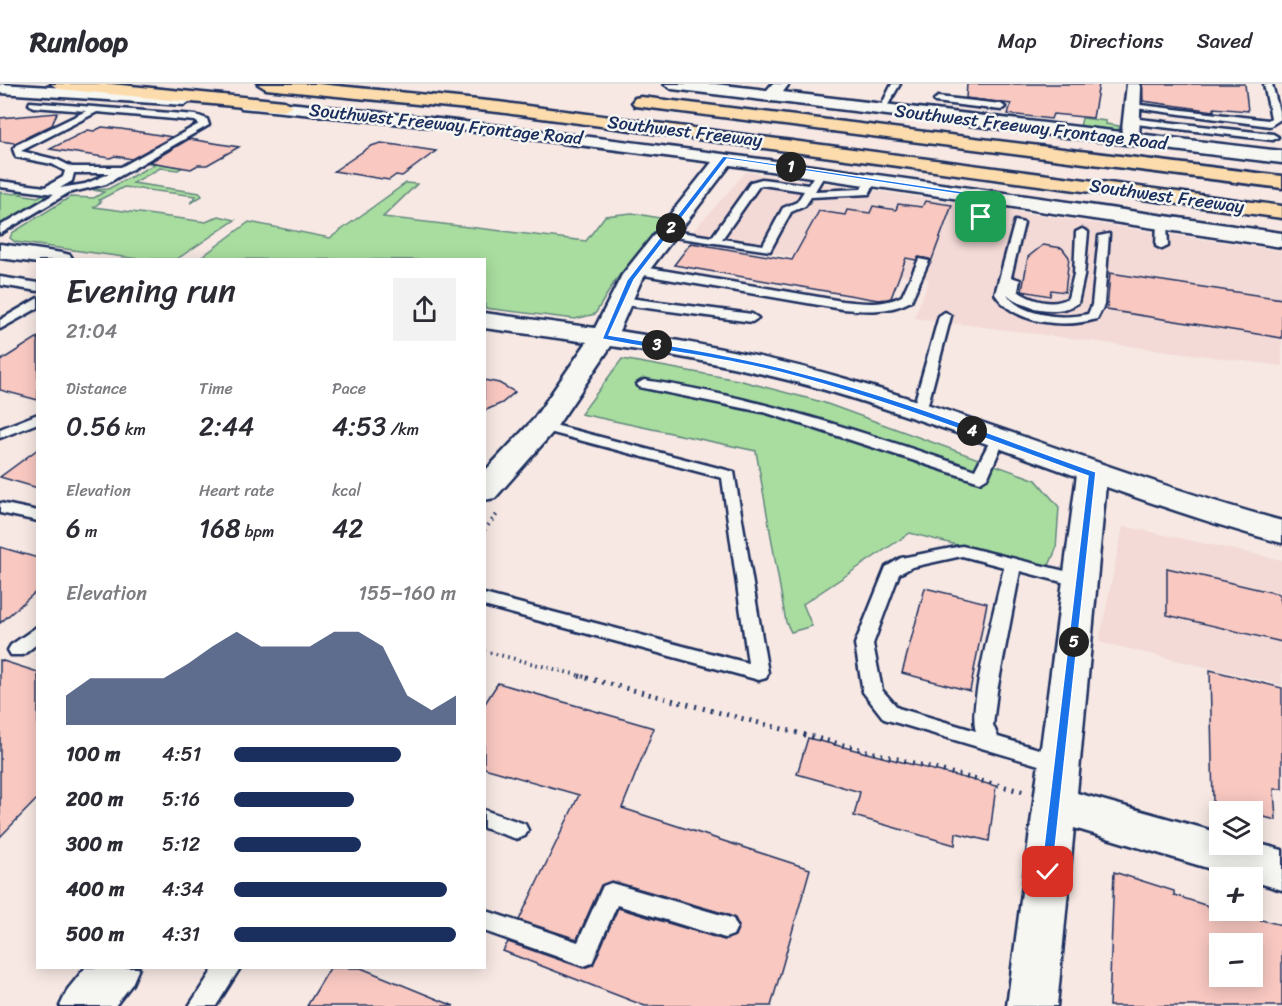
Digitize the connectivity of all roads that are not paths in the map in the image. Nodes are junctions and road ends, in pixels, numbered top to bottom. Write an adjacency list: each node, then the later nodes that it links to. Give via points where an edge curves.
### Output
1 (58, 84): 16 (highway)
2 (266, 84): 36 (highway, Southwest Freeway, via 532,111)
3 (386, 84): 35 (highway, via 626,111)
4 (672, 84): 7 (main road, Southwest Freeway Frontage Road)
5 (896, 84): 18 (lane)
6 (1268, 84): 21 (lane, via 1276,119)
7 (711, 86): 10 (main road, Southwest Freeway Frontage Road)
8 (0, 88): 11 (main road, Southwest Freeway Frontage Road)
9 (1133, 88): 20 (main road)
10 (776, 90): 14 (main road, Southwest Freeway Frontage Road)
11 (123, 96): 16 (main road, Southwest Freeway Frontage Road); 19 (lane)
12 (620, 99): 29 (highway, Southwest Freeway)
13 (938, 100): 17 (lane)
14 (817, 102): 18 (main road, Southwest Freeway Frontage Road); 24 (highway, via 957,125)
15 (33, 104): 19 (lane)
16 (284, 106): 23 (main road, Southwest Freeway Frontage Road)
17 (1001, 107)
18 (882, 108): 20 (main road, Southwest Freeway Frontage Road)
19 (96, 110): 25 (lane, via 13,154 55,162); 26 (lane, via 204,121 204,125)
20 (1131, 122): 21 (lane); 22 (lane); 24 (main road, Southwest Freeway Frontage Road)
21 (1270, 123): 22 (lane)
22 (1273, 137): 24 (lane)
23 (725, 158): 27 (main road, Southwest Freeway Frontage Road); 42 (main road)
24 (1280, 161)
25 (70, 170): 26 (lane); 31 (lane, via 68,178)
26 (122, 170): 33 (lane, via 93,185)
27 (822, 171): 28 (main road, Southwest Freeway Frontage Road); 32 (lane)
28 (872, 179): 32 (lane, via 865,192); 34 (main road, Southwest Freeway Frontage Road); 39 (highway)
29 (1282, 182)
30 (0, 184): 31 (lane)
31 (46, 191): 33 (lane)
32 (809, 192): 45 (lane, via 801,204 788,210 766,249); 45 (lane, via 762,182 754,184)
33 (63, 193): 40 (lane)
34 (989, 196): 37 (lane); 38 (main road, Southwest Freeway Frontage Road)
35 (1282, 199)
36 (1282, 212)
37 (981, 217)
38 (1162, 222): 44 (main road, Southwest Freeway Frontage Road); 46 (lane)
39 (1282, 227)
40 (0, 231)
41 (1082, 232): 43 (lane, via 1074,300 1067,305 1036,303 1015,296 1012,288 1023,223 1001,294 1006,302 1015,310 1033,314 1071,320 1093,316 1098,305)
42 (667, 233): 45 (lane); 50 (main road)
43 (1105, 236)
44 (1282, 240)
45 (715, 241)
46 (1162, 246)
47 (0, 250): 48 (main road)
48 (50, 258)
49 (922, 261): 50 (lane, via 907,298 873,307)
50 (638, 270): 53 (main road)
51 (0, 281): 52 (lane)
52 (36, 286)
53 (621, 301): 56 (lane); 59 (main road)
54 (36, 303): 58 (lane)
55 (945, 316): 61 (lane)
56 (752, 318)
57 (486, 320): 59 (main road)
58 (0, 325)
59 (604, 337): 61 (main road, via 770,367); 63 (main road)
60 (644, 384): 65 (lane, via 680,388 807,421 980,477)
61 (919, 412): 65 (main road)
62 (36, 419): 64 (lane)
63 (543, 426): 67 (main road); 73 (lane, via 729,475 759,673)
64 (0, 434)
65 (997, 440): 66 (main road)
66 (1092, 474): 70 (main road); 72 (main road)
67 (490, 476)
68 (0, 508): 69 (lane)
69 (36, 516)
70 (1282, 532)
71 (1013, 564): 72 (lane); 76 (lane, via 987,691 984,725); 76 (lane, via 962,551 908,562 892,571 864,644 873,692 891,714)
72 (1081, 581): 77 (main road)
73 (486, 601)
74 (36, 634): 75 (lane)
75 (17, 650)
76 (990, 742): 77 (lane)
77 (1060, 763): 78 (main road)
78 (1040, 798): 81 (main road); 88 (main road)
79 (486, 820): 80 (lane)
80 (517, 830)
81 (1282, 870)
82 (486, 921): 83 (lane, via 584,955 611,892)
83 (725, 927)
84 (114, 969): 86 (main road)
85 (227, 969): 87 (lane)
86 (85, 1006)
87 (201, 1006)
88 (1032, 1006)

